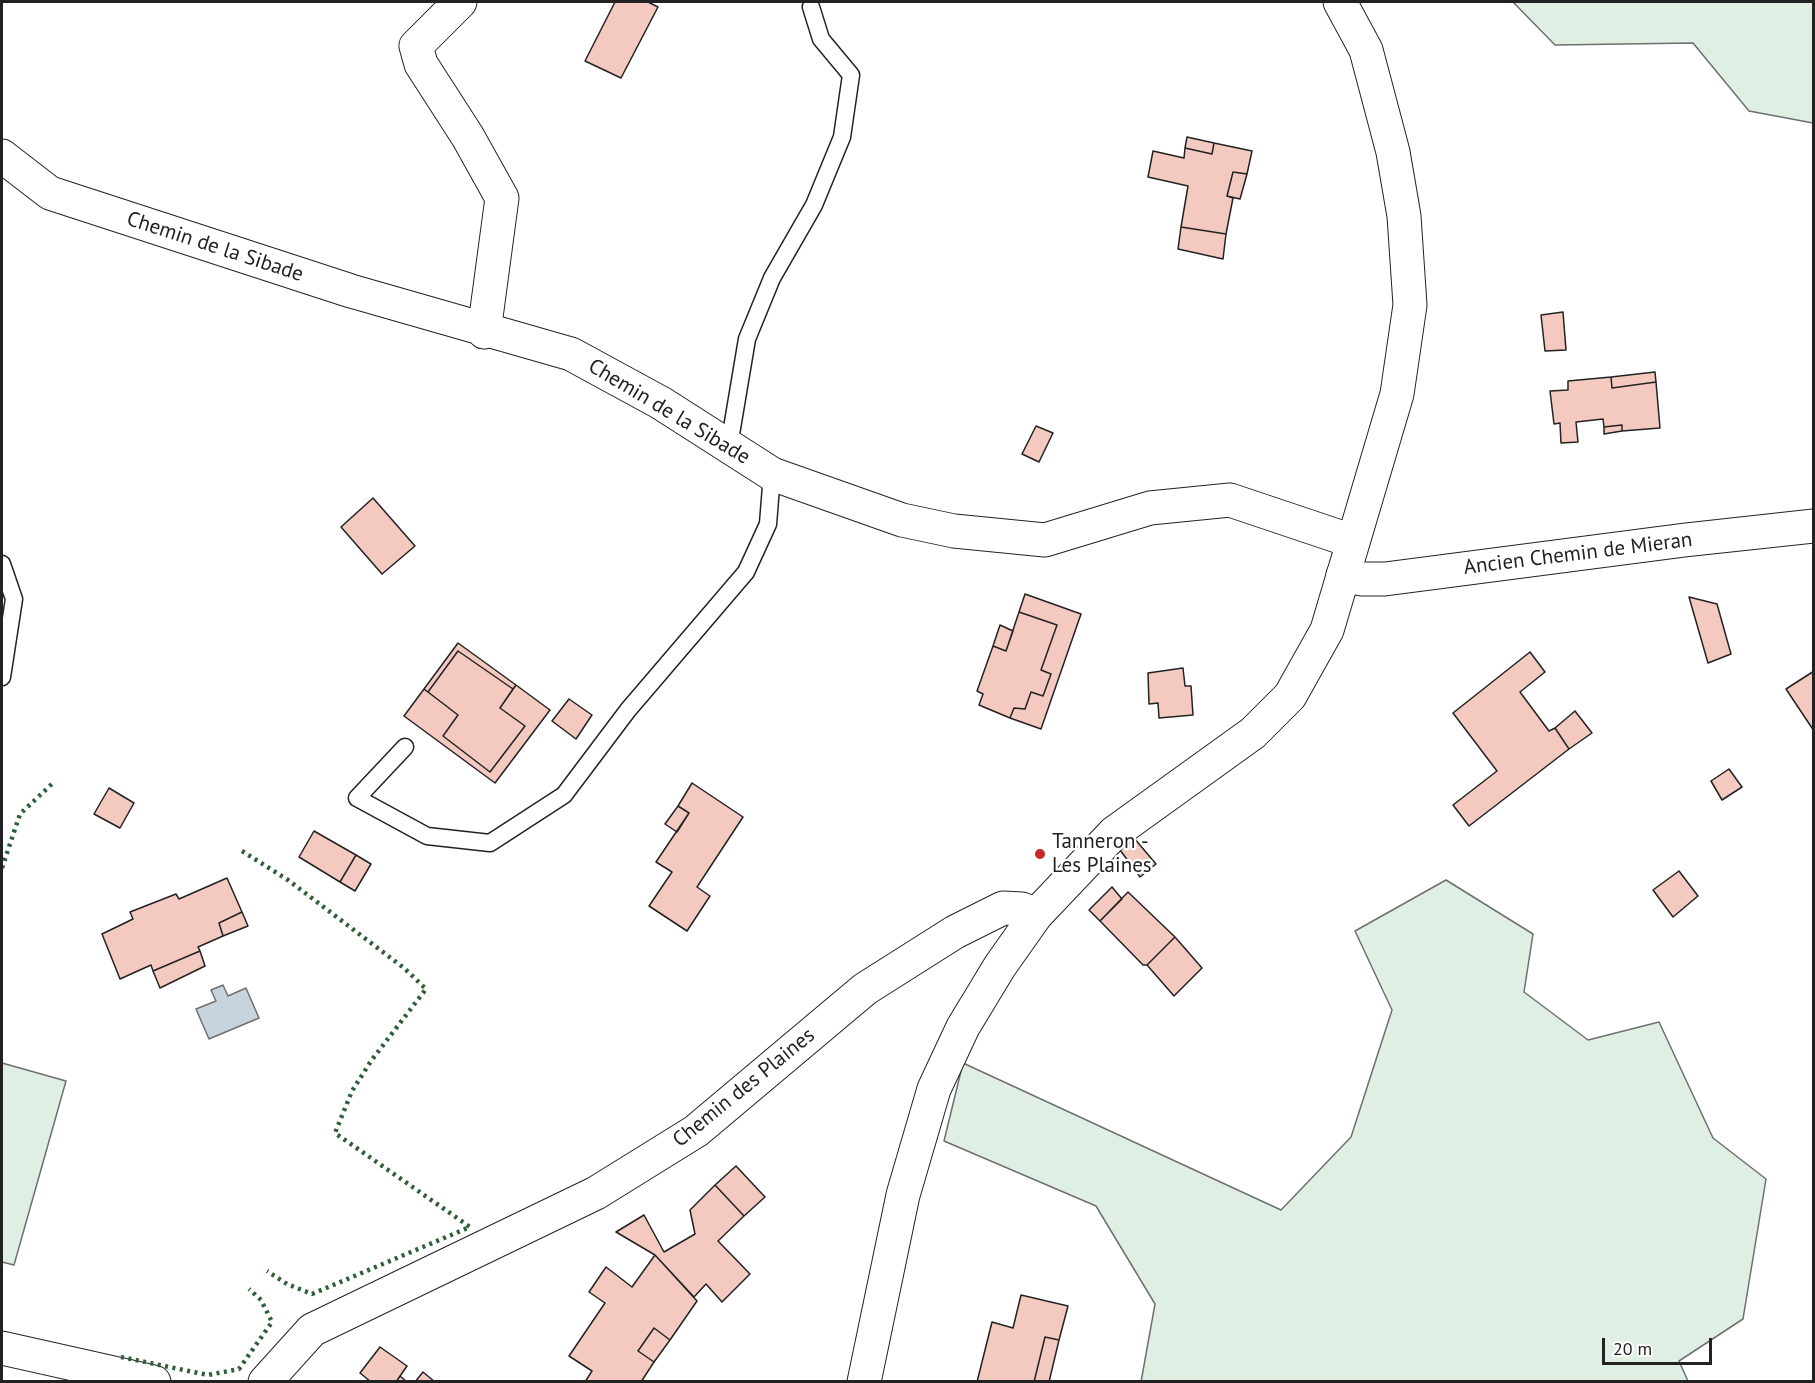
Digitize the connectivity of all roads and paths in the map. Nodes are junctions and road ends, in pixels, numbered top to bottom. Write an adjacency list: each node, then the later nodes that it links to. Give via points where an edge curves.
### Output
1 (460, 2): 5 (street, via 416,46 421,64 502,198)
2 (1340, 2): 9 (street, via 1366,50 1393,152 1404,216 1410,305 1397,394)
3 (811, 7): 6 (lane, via 821,39 851,75 842,137 814,206 772,278 747,339)
4 (2, 156): 5 (street, Chemin de la Sibade, via 50,193)
5 (484, 332): 6 (street, Chemin de la Sibade, via 571,354)
6 (729, 446): 7 (street, Chemin de la Sibade)
7 (772, 474): 9 (street, Chemin de la Sibade, via 902,520 954,531 1045,540 1150,508 1230,500); 13 (lane, via 768,524 746,572 628,710 564,795 490,843 427,836 357,798)
8 (1814, 526): 11 (street, Ancien Chemin de Mieran, via 1385,579)
9 (1352, 541): 11 (street)
10 (2, 564): 12 (lane, via 14,599)
11 (1343, 575): 14 (street, via 1327,630 1290,696 1254,733 1114,833)
12 (2, 677)
13 (405, 747)
14 (1036, 915): 17 (street, Chemin des Plaines, via 1003,908 955,932 865,989 696,1131 597,1194 312,1330); 18 (street, via 963,1027 934,1089 903,1195)
15 (2, 1348): 16 (street)
16 (154, 1382)
17 (265, 1382)
18 (864, 1382)

